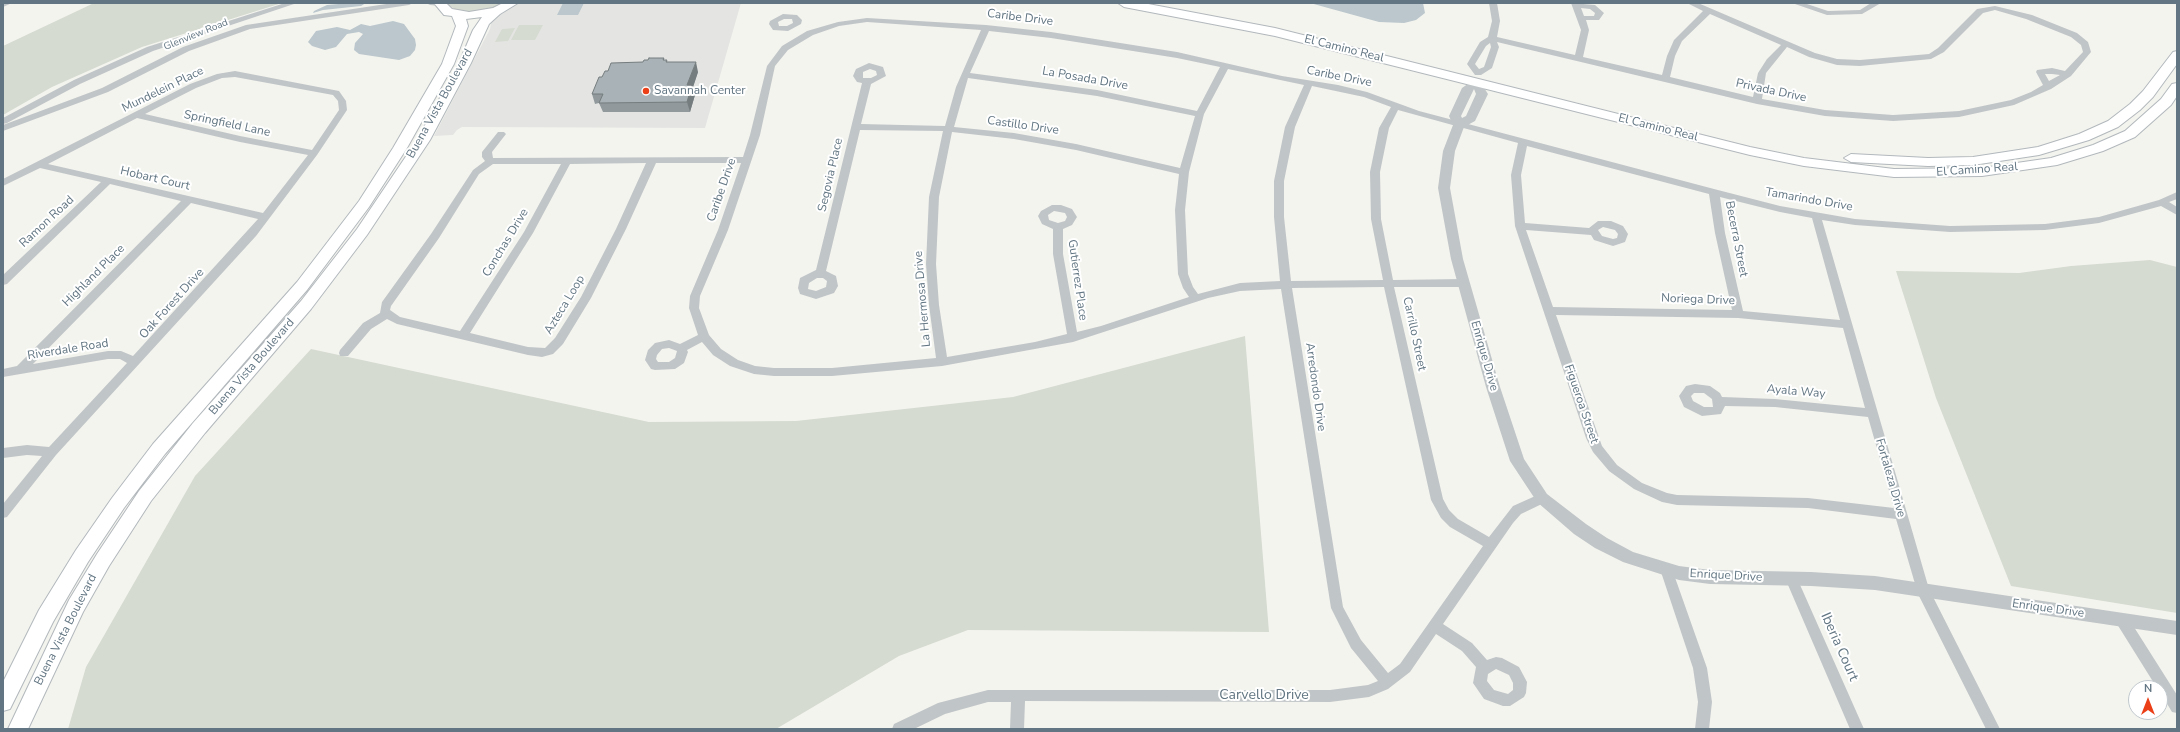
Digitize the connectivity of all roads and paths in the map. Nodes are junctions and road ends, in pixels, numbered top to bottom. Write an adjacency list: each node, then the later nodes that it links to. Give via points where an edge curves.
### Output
1 (8, 3): 13 (street)
2 (293, 3): 41 (street, Glenview Road, via 143,52 77,82)
3 (409, 3): 44 (street, Glenview Road, via 249,27 209,39 104,90)
4 (437, 3): 16 (main road, via 448,12)
5 (512, 3): 15 (main road)
6 (1124, 3): 30 (main road, El Camino Real, via 1275,32)
7 (1175, 3): 30 (main road, El Camino Real, via 1278,24)
8 (1493, 3): 21 (street, via 1496,22)
9 (1691, 3): 14 (street, Privada Drive)
10 (1796, 3): 11 (street, via 1827,13 1842,13 1862,12)
11 (1877, 3)
12 (1576, 4): 17 (street); 17 (street, via 1592,7 1600,13 1596,18)
13 (3, 6)
14 (1709, 10): 22 (street, Privada Drive); 31 (street, via 1678,40)
15 (496, 11): 16 (main road); 25 (main road, Buena Vista Boulevard, via 484,22)
16 (457, 14): 26 (main road, Buena Vista Boulevard, via 462,26)
17 (1582, 18): 24 (street, via 1585,36)
18 (986, 27): 20 (street, Caribe Drive, via 867,20 838,24); 27 (street, Caribe Drive, via 1092,41); 29 (street, La Hermosa Drive)
19 (792, 28): 20 (street)
20 (805, 35): 49 (street, Caribe Drive, via 786,48 771,66 755,135)
21 (1492, 38): 24 (street, Privada Drive); 30 (street, via 1495,47 1488,68); 30 (street, via 1483,44 1471,64)
22 (1786, 44): 28 (street, Privada Drive, via 1823,59 1843,63 1931,56 1941,50 1980,11 2000,9 2047,24 2085,44 2087,52); 37 (street, via 1762,73)
23 (2177, 55): 30 (main road, El Camino Real, via 2148,94 2113,124 2084,137 2039,151 1973,161 1890,161 1803,151)
24 (1578, 58): 31 (street, Privada Drive)
25 (465, 63): 26 (main road); 105 (main road, Buena Vista Boulevard, via 423,140 362,232 306,305 199,428 145,496 76,606)
26 (448, 64): 103 (main road, Buena Vista Boulevard, via 400,148 364,204 302,286 159,449 118,503 46,616)
27 (1225, 66): 33 (street, Caribe Drive); 39 (street)
28 (2068, 74): 34 (street, Privada Drive); 34 (street, via 2040,72)
29 (966, 75): 39 (street, La Posada Drive, via 1097,93); 45 (street, La Hermosa Drive)
30 (1477, 77): 35 (main road, El Camino Real, via 1750,151 1804,162 1887,172 1937,173 2016,168 2052,162 2098,148 2130,134 2151,117); 42 (street, Enrique Drive, via 1466,90 1455,116); 42 (street, Enrique Drive, via 1482,94 1471,118)
31 (1665, 79): 37 (street, Privada Drive)
32 (867, 81): 43 (street, Segovia Place)
33 (1309, 83): 38 (street, Caribe Drive, via 1354,91); 71 (street, Arredondo Drive, via 1290,127 1279,181 1279,217)
34 (2048, 87): 37 (street, Privada Drive, via 2014,102 1994,107 1960,114 1923,117 1849,116)
35 (2177, 87)
36 (342, 101): 40 (street, Mundelein Place, via 336,93 235,74 220,76 193,86); 48 (street, Oak Forest Drive, via 343,110)
37 (1757, 101)
38 (1396, 105): 42 (street, Caribe Drive); 70 (street, Carrillo Street, via 1384,128 1374,187 1379,237)
39 (1200, 114): 54 (street)
40 (136, 115): 48 (street, Springfield Lane); 53 (street, Mundelein Place)
41 (3, 122)
42 (1459, 125): 47 (street, Tamarindo Drive); 69 (street, Enrique Drive, via 1449,151 1444,188)
43 (857, 127): 45 (street, Castillo Drive); 67 (street, Segovia Place)
44 (3, 128)
45 (948, 128): 54 (street, Castillo Drive, via 1076,147); 83 (street, La Hermosa Drive, via 934,197 932,237 934,305)
46 (501, 134): 50 (street, via 487,152 487,157)
47 (1523, 142): 57 (street, Tamarindo Drive); 64 (street, Figueroa Street, via 1516,175)
48 (314, 153): 63 (street, Oak Forest Drive)
49 (746, 160): 52 (street); 78 (street, Caribe Drive, via 722,230 695,296 694,308)
50 (491, 161): 51 (street); 74 (street, via 476,172 386,305)
51 (567, 161): 52 (street); 77 (street, Conchas Drive, via 528,233)
52 (652, 161): 77 (street, Azteca Loop, via 586,298 554,347 542,353 535,353)
53 (40, 165): 55 (street, Hobart Court); 56 (street, Mundelein Place)
54 (1184, 172): 72 (street, via 1180,210 1183,274 1188,288)
55 (108, 181): 59 (street, Hobart Court); 68 (street, Ramon Road)
56 (3, 183)
57 (1714, 192): 62 (street, Tamarindo Drive); 75 (street, Becerra Street, via 1720,233)
58 (2177, 195): 60 (street, Tamarindo Drive)
59 (188, 200): 63 (street, Hobart Court); 84 (street, Highland Place)
60 (2162, 202): 61 (street); 62 (street, Tamarindo Drive, via 2099,220 2010,229 1909,227)
61 (2177, 212)
62 (1816, 216): 76 (street, Fortaleza Drive)
63 (266, 217): 82 (street, Oak Forest Drive)
64 (1520, 226): 66 (street); 73 (street, Figueroa Street)
65 (1058, 227): 79 (street, Gutierrez Place, via 1058,254)
66 (1593, 232)
67 (820, 274)
68 (3, 281)
69 (1463, 283): 70 (street, Caribe Drive); 90 (street, Enrique Drive, via 1512,450 1524,474)
70 (1389, 284): 71 (street, Caribe Drive); 93 (street, Carrillo Street, via 1437,500 1454,523)
71 (1286, 285): 72 (street, Caribe Drive, via 1240,287); 101 (street, Arredondo Drive, via 1337,608 1356,644)
72 (1196, 299): 79 (street, Caribe Drive)
73 (1549, 311): 75 (street, Noriega Drive); 92 (street, Figueroa Street, via 1597,449 1613,468 1638,486 1666,498 1678,500 1815,504)
74 (386, 314): 77 (street, Azteca Loop, via 397,320); 81 (street, via 367,326)
75 (1738, 314): 76 (street, Noriega Drive)
76 (1846, 324): 87 (street, Fortaleza Drive)
77 (463, 335)
78 (704, 336): 80 (street); 83 (street, Caribe Drive, via 717,352 734,363 754,370 832,372)
79 (1073, 338): 83 (street, Caribe Drive)
80 (681, 348)
81 (344, 353)
82 (136, 362): 84 (street, Riverdale Road, via 121,355 108,355); 88 (street, Oak Forest Drive)
83 (942, 362)
84 (19, 371): 85 (street, Riverdale Road)
85 (3, 373)
86 (1719, 401): 87 (street, Ayala Way, via 1775,403)
87 (1871, 413): 92 (street, Fortaleza Drive)
88 (52, 452): 89 (street, via 27,450); 91 (street, Oak Forest Drive)
89 (3, 453)
90 (1542, 498): 93 (street, Carvello Drive, via 1517,510); 94 (street, Enrique Drive, via 1580,530 1601,543 1629,557)
91 (3, 513)
92 (1900, 514): 96 (street, Fortaleza Drive)
93 (1490, 544): 98 (street, Carvello Drive)
94 (1666, 569): 95 (street, Enrique Drive, via 1710,577); 108 (street, via 1700,668 1705,702)
95 (1791, 578): 96 (street, Enrique Drive, via 1843,580); 109 (street, Iberia Court)
96 (1923, 590): 97 (street, Enrique Drive); 110 (street, Fortaleza Drive)
97 (2122, 620): 99 (street, Enrique Drive); 104 (street)
98 (1435, 626): 100 (street, via 1467,647); 101 (street, Carvello Drive, via 1405,668)
99 (2177, 628)
100 (1485, 666)
101 (1387, 682): 102 (street, Carvello Drive, via 1369,691 1330,696)
102 (1018, 695): 106 (street, Carvello Drive, via 988,696 967,701 943,708); 107 (street)
103 (3, 702)
104 (2177, 708)
105 (18, 729)
106 (899, 729)
107 (1017, 729)
108 (1702, 729)
109 (1857, 729)
110 (1993, 729)

